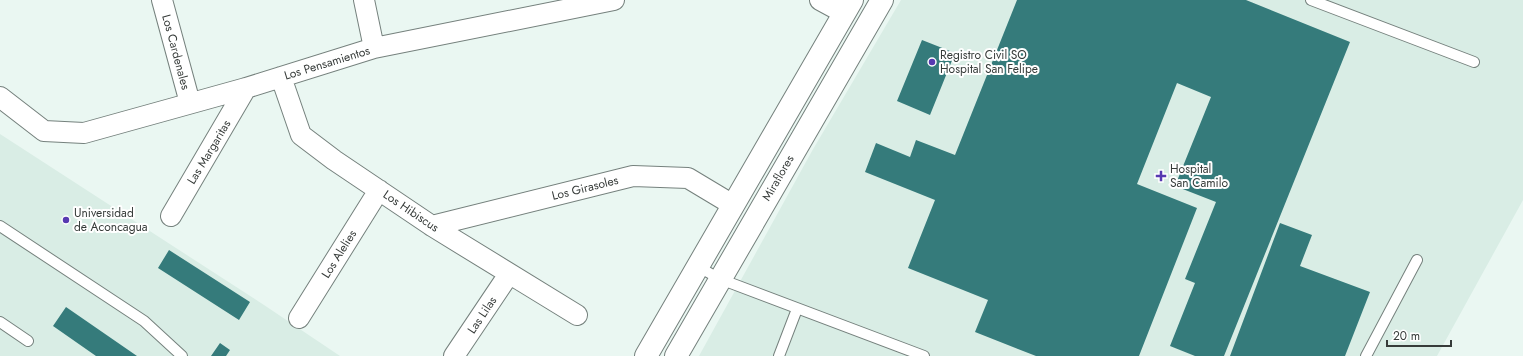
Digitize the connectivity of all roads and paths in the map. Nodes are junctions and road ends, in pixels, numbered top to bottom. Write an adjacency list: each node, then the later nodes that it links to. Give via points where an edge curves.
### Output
1 (162, 0): 14 (street, Los Cardenales)
2 (364, 0): 9 (street)
3 (614, 0): 8 (street, Los Pensamientos)
4 (820, 0): 7 (street)
5 (882, 0): 23 (main road, Miraflores)
6 (1311, 0): 10 (lane)
7 (848, 6): 16 (main road)
8 (541, 8): 9 (street, Los Pensamientos)
9 (374, 48): 11 (street, Los Pensamientos)
10 (1474, 62)
11 (281, 77): 12 (street, Los Pensamientos); 15 (street, Los Hibiscus, via 300,134)
12 (246, 88): 14 (street, Los Pensamientos); 17 (street, Las Margaritas)
13 (0, 96): 14 (street, Los Pensamientos, via 44,131 84,133)
14 (190, 103)
15 (379, 190): 19 (street, Los Hibiscus); 26 (street, Los Alelies)
16 (733, 205): 19 (street, Los Girasoles, via 688,178 633,176); 21 (main road)
17 (171, 216)
18 (0, 226): 29 (lane, via 144,321)
19 (432, 226): 22 (street, Los Hibiscus)
20 (1417, 260): 35 (lane)
21 (697, 266): 23 (lane); 31 (main road)
22 (509, 274): 25 (street, Los Hibiscus); 30 (street, Las Lilas)
23 (720, 279): 24 (lane); 32 (main road, Miraflores)
24 (797, 309): 33 (lane); 34 (lane)
25 (576, 315)
26 (299, 318)
27 (0, 322): 28 (lane)
28 (28, 341)
29 (182, 356)
30 (454, 356)
31 (646, 356)
32 (676, 356)
33 (779, 356)
34 (924, 356)
35 (1366, 356)

